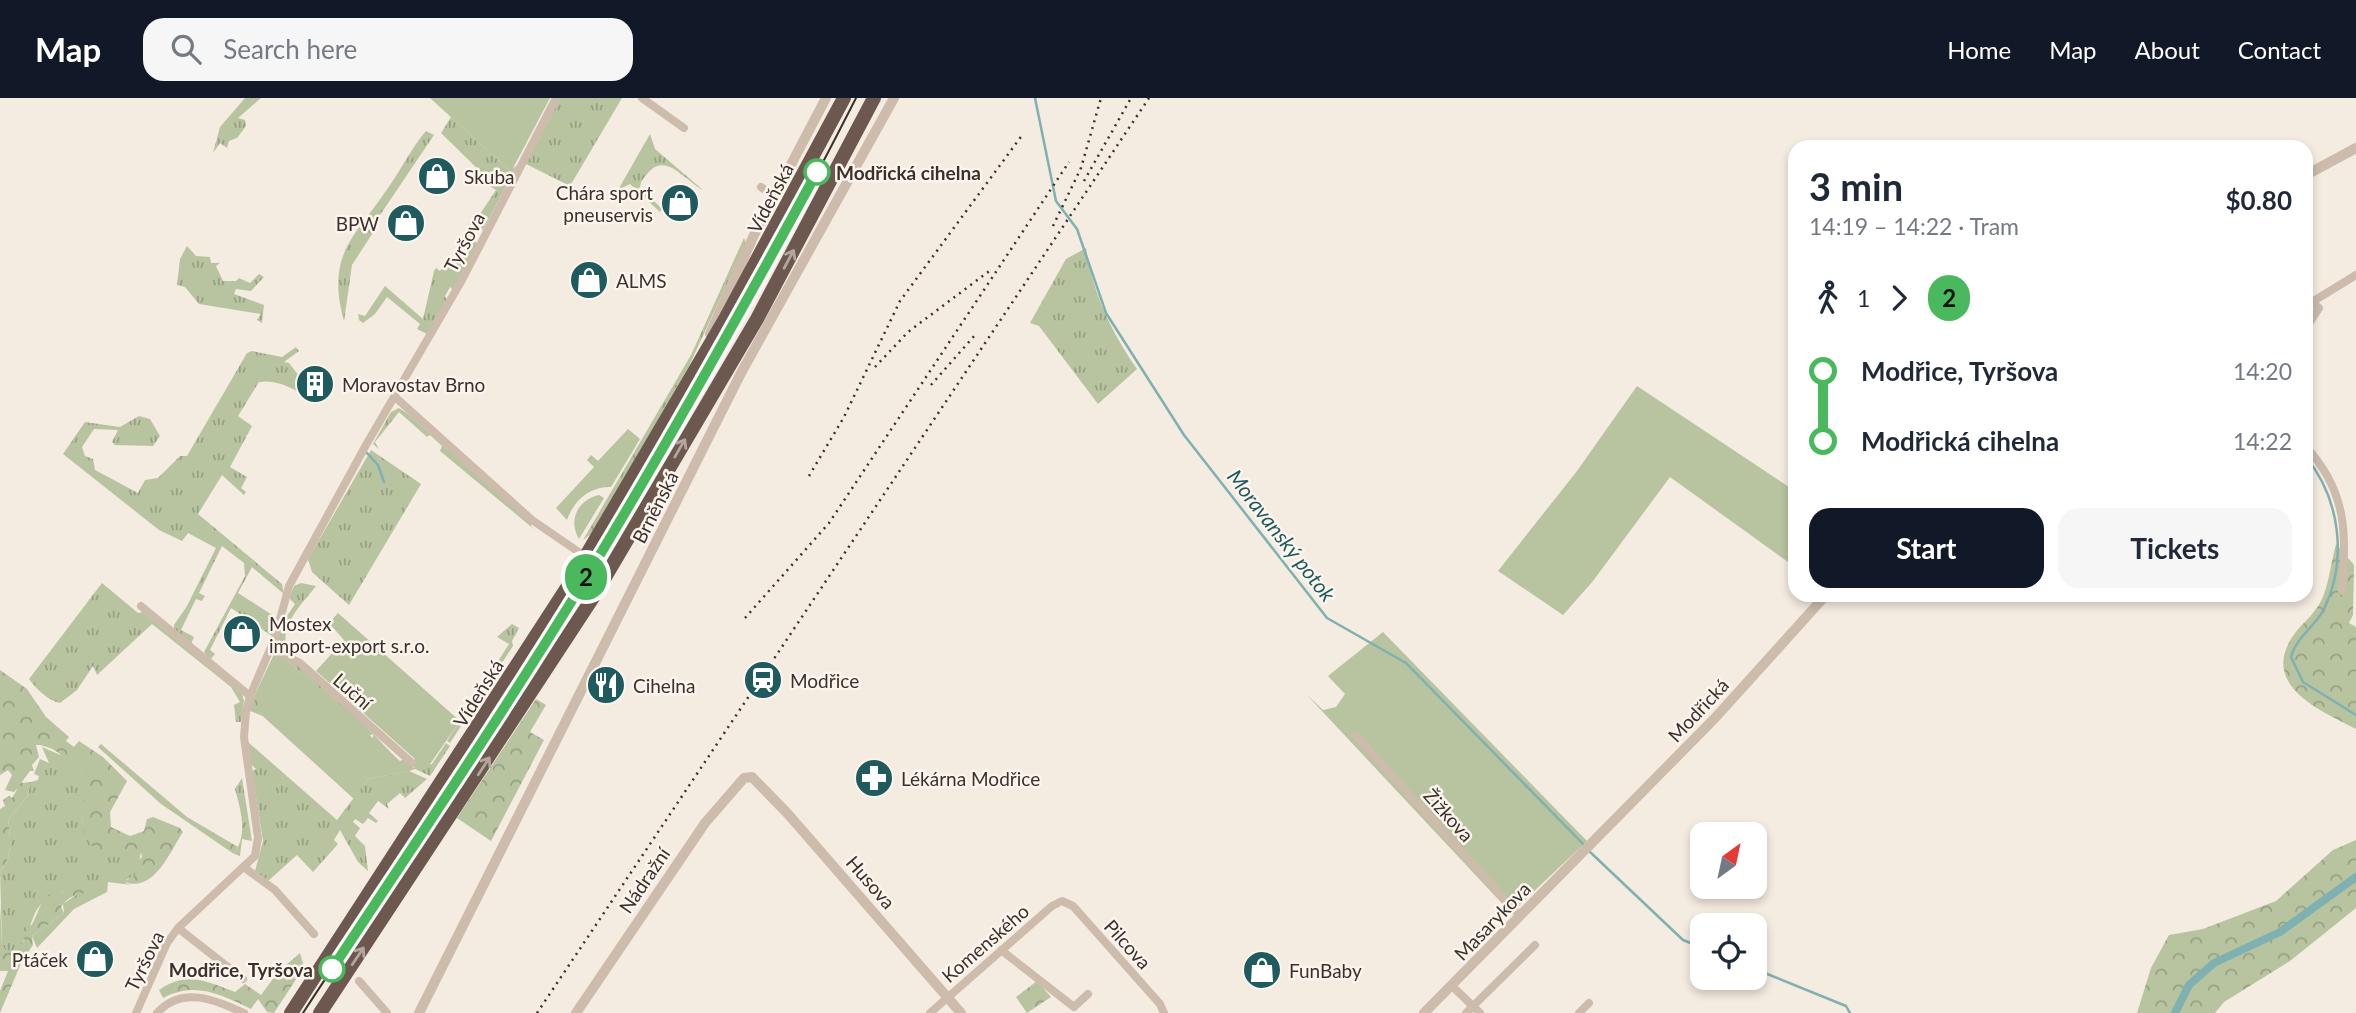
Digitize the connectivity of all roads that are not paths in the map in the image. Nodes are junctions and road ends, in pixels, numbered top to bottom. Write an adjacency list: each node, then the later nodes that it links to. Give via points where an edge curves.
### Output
1 (556, 98): 19 (street, Tyršova, via 466,273)
2 (642, 98): 9 (street)
3 (826, 98): 13 (street, Vídeňská)
4 (844, 98): 18 (highway, Vídeňská)
5 (874, 98): 8 (highway)
6 (881, 98): 8 (highway)
7 (894, 98): 51 (street, Brněnská, via 741,373)
8 (867, 112): 49 (highway, one-way to 8, via 594,596 757,319)
9 (684, 128)
10 (2356, 148): 11 (street)
11 (2313, 172)
12 (761, 187): 13 (street)
13 (774, 197): 18 (street, Vídeňská)
14 (2356, 275): 15 (street)
15 (2313, 297)
16 (2313, 303): 17 (street, via 2319,308)
17 (2313, 317)
18 (685, 387): 21 (highway, Vídeňská)
19 (395, 397): 21 (street, via 531,520); 25 (street, Tyršova, via 289,586)
20 (2313, 454): 22 (street, via 2339,502 2347,539)
21 (586, 557): 45 (highway, Vídeňská)
22 (2342, 591)
23 (1820, 602): 30 (street, Modřická, via 1715,718)
24 (141, 606): 26 (street)
25 (271, 648): 26 (street, Tyršova); 28 (street, Luční, via 300,663)
26 (250, 696): 31 (street, Tyršova, via 244,737 258,838 255,856)
27 (1355, 735): 33 (street, Žižkova)
28 (412, 763)
29 (751, 777): 42 (street, Husova); 52 (street, Nádražní, via 744,778 705,823)
30 (1587, 848): 33 (street, Masarykova)
31 (245, 868): 34 (street, Tyršova); 35 (street, via 275,890)
32 (1062, 901): 37 (street, Komenského); 55 (street, Pilcova, via 1073,906)
33 (1520, 916): 40 (street, Masarykova)
34 (178, 928): 38 (street); 46 (street, Tyršova)
35 (314, 934)
36 (1535, 945): 44 (street)
37 (1001, 950): 41 (street, via 1074,1007); 42 (street, Komenského)
38 (243, 979)
39 (359, 981): 50 (street)
40 (1452, 986): 44 (street); 56 (street, Masarykova)
41 (1088, 994)
42 (947, 997): 53 (street, Komenského); 54 (street, Husova)
43 (1589, 1003): 59 (street)
44 (1473, 1006): 57 (street); 58 (street)
45 (292, 1011)
46 (136, 1013)
47 (157, 1013): 48 (street, via 175,1000 197,997)
48 (244, 1013)
49 (320, 1013)
50 (387, 1013)
51 (419, 1013)
52 (576, 1013)
53 (930, 1013)
54 (961, 1013)
55 (1164, 1013)
56 (1424, 1013)
57 (1466, 1013)
58 (1480, 1013)
59 (1578, 1013)

